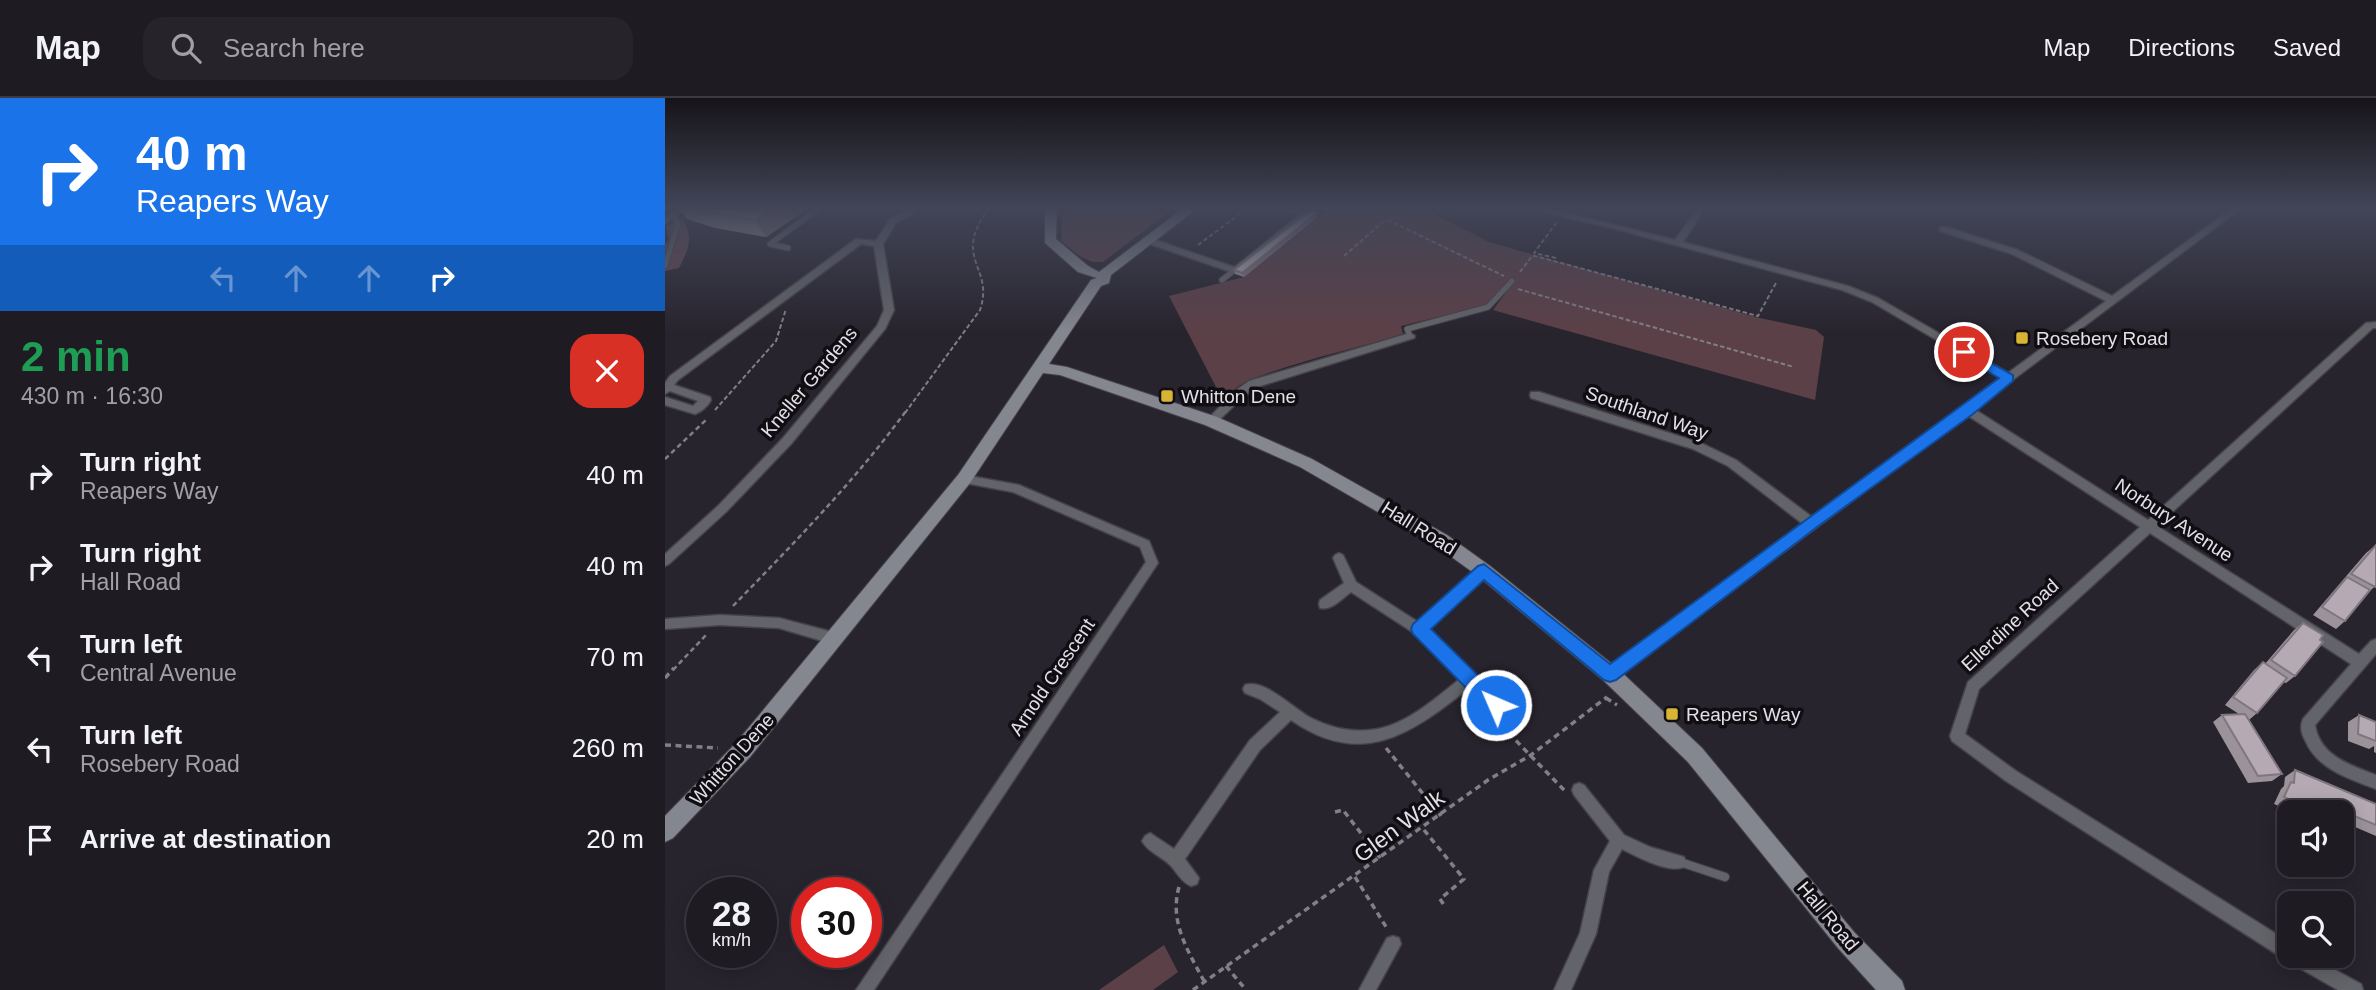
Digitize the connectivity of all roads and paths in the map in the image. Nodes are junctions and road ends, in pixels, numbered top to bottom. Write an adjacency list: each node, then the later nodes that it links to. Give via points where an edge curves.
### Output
1 (670, 249): 19 (lane)
2 (849, 249): 26 (street)
3 (879, 249): 43 (street, Kneller Gardens, via 889,310 881,327 787,440)
4 (970, 249): 47 (path, via 986,295 980,310 873,458)
5 (1059, 249): 22 (street)
6 (1136, 249): 22 (street, Whitton Dene)
7 (1172, 249): 16 (street)
8 (1194, 249): 16 (path)
9 (1260, 249): 20 (lane)
10 (1352, 249): 17 (path)
11 (1447, 249): 24 (path)
12 (1537, 249): 18 (path, via 1534,253)
13 (1698, 249): 21 (street)
14 (2004, 249): 27 (street)
15 (2182, 249): 27 (street)
16 (1187, 254): 20 (street)
17 (1344, 256)
18 (1556, 258)
19 (665, 266)
20 (1234, 270): 23 (lane)
21 (1782, 271): 24 (path, via 1758,316 1535,256); 32 (street, via 1875,300)
22 (1098, 277): 31 (street, Whitton Dene)
23 (1222, 280)
24 (1512, 280): 29 (lane, via 1487,307 1407,329)
25 (1520, 290): 30 (path)
26 (783, 299): 33 (street, via 674,378); 38 (path, via 786,311 776,341)
27 (2112, 300): 32 (street)
28 (2376, 325): 41 (street, Ellerdine Road, via 2370,325)
29 (1410, 336): 37 (street, via 1253,384)
30 (1794, 367)
31 (1041, 368): 37 (street, Hall Road, via 1062,370); 39 (street, Whitton Dene)
32 (2008, 378): 36 (street)
33 (667, 388): 35 (street, via 706,400 695,410)
34 (1535, 395): 40 (street, Southland Way, via 1697,446 1732,463)
35 (665, 401)
36 (1968, 410): 40 (street); 41 (street, Norbury Avenue)
37 (1211, 421): 44 (street, Hall Road, via 1306,463 1374,500)
38 (665, 459)
39 (964, 480): 50 (street, Whitton Dene); 83 (street, Arnold Crescent, via 1015,488 1145,544 1153,563)
40 (1811, 523): 55 (street)
41 (2149, 527): 52 (street, Norbury Avenue); 79 (street, Ellerdine Road, via 1973,686 1957,736 2011,776)
42 (1339, 558): 45 (street)
43 (665, 561)
44 (1484, 571): 49 (street); 55 (street, Hall Road)
45 (1352, 584): 46 (street); 49 (street)
46 (1325, 604)
47 (720, 621): 48 (street); 50 (street, via 779,623); 53 (path)
48 (665, 624)
49 (1419, 629): 54 (street)
50 (836, 639): 61 (street, Whitton Dene)
51 (2376, 645): 52 (street)
52 (2360, 662): 63 (street, via 2308,723 2308,736 2331,763)
53 (665, 678)
54 (1470, 679): 57 (street); 59 (street, via 1410,725)
55 (1616, 680): 62 (path, Glen Walk); 88 (street, Hall Road, via 1695,755 1846,940)
56 (1250, 689): 58 (street, via 1271,697)
57 (1496, 705): 62 (path, via 1487,711)
58 (1289, 713): 59 (street, via 1326,732); 71 (street, via 1267,729 1241,760 1196,835)
59 (1377, 737): 66 (path)
60 (665, 744): 61 (path)
61 (743, 750): 68 (street, Whitton Dene)
62 (1531, 755): 64 (path, via 1566,792); 66 (path, Glen Walk)
63 (2376, 782)
64 (1579, 790): 69 (street)
65 (1335, 812): 72 (path, via 1343,810)
66 (1441, 816): 67 (path, Glen Walk)
67 (1423, 829): 72 (path, Glen Walk); 77 (path, via 1464,879 1440,898)
68 (665, 831)
69 (1619, 840): 73 (street); 87 (street, via 1602,870 1588,934)
70 (1150, 841): 71 (street)
71 (1175, 859): 76 (street)
72 (1381, 859): 74 (path, Glen Walk)
73 (1678, 862): 75 (lane)
74 (1355, 877): 78 (path, via 1388,928); 80 (path, Glen Walk)
75 (1725, 877)
76 (1191, 878): 82 (path, via 1178,888 1173,909)
77 (1444, 905)
78 (1393, 944): 86 (street)
79 (2277, 944)
80 (1226, 966): 82 (path, Glen Walk); 85 (path)
81 (2316, 968): 89 (street)
82 (1204, 981): 84 (path, Glen Walk)
83 (864, 990)
84 (1193, 990)
85 (1246, 990)
86 (1367, 990)
87 (1562, 990)
88 (1893, 990)
89 (2355, 990)

